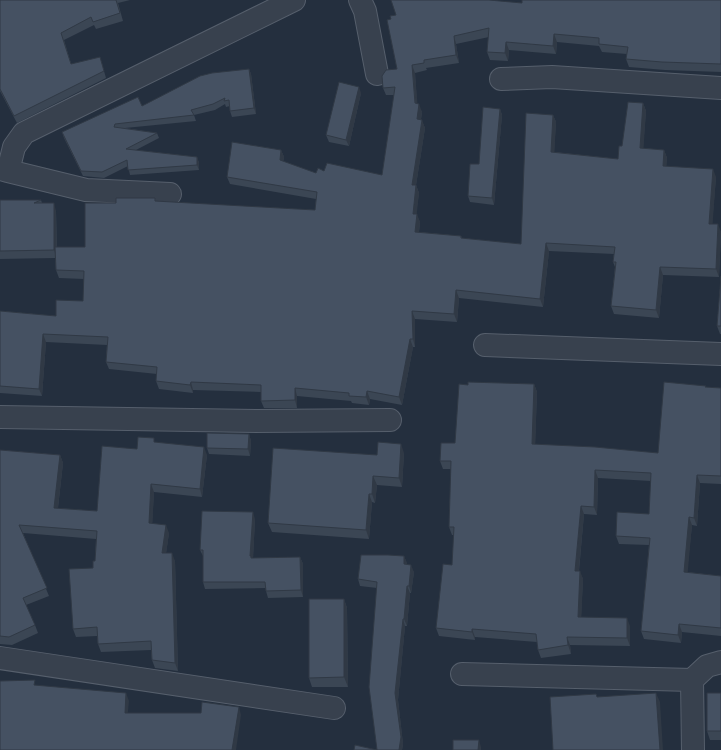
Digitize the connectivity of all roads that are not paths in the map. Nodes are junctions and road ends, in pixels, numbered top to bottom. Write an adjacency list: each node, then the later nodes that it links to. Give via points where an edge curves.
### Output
1 (294, 0): 6 (street, via 24,133 14,147)
2 (360, 0): 3 (street, via 365,11)
3 (377, 74)
4 (501, 79): 5 (street, via 552,77)
5 (721, 88)
6 (4, 170): 7 (street, via 86,190)
7 (170, 194)
8 (485, 345): 9 (street)
9 (721, 354)
10 (0, 417): 11 (street, via 256,421)
11 (390, 420)
12 (0, 658): 16 (street)
13 (721, 662): 15 (street, via 707,666)
14 (462, 674): 15 (street)
15 (692, 680): 17 (street)
16 (334, 708)
17 (693, 750)

